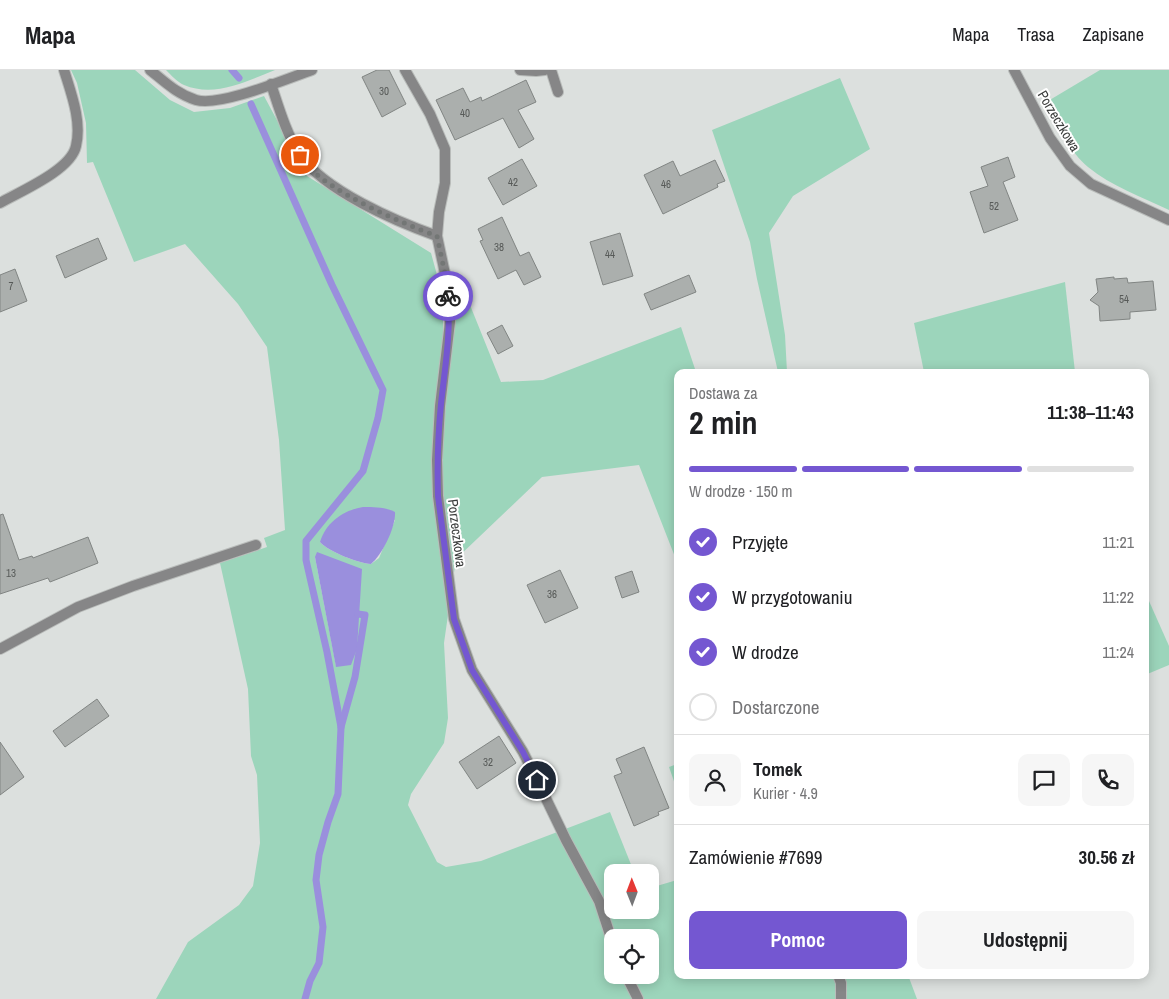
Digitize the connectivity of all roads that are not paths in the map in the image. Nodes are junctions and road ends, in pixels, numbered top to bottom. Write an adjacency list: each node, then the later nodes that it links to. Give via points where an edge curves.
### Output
1 (64, 70): 11 (street, via 73,98 76,147 68,162)
2 (150, 70): 9 (street, via 174,90 198,100 220,101)
3 (312, 70): 9 (street)
4 (405, 70): 13 (street, Porzeczkowa, via 445,149 445,183)
5 (520, 70): 6 (street)
6 (545, 70)
7 (551, 70): 10 (street)
8 (1014, 70): 12 (street, Porzeczkowa, via 1050,138 1070,166 1091,184)
9 (271, 84): 13 (street, via 286,129 300,155 320,177 413,228)
10 (558, 92)
11 (0, 203)
12 (1169, 220)
13 (437, 236): 16 (street, Porzeczkowa, via 447,283 450,322 440,415 438,496 454,619 472,670 523,752 599,901)
14 (256, 545): 15 (street, via 78,607)
15 (0, 648)
16 (608, 929)
17 (840, 979): 20 (street)
18 (630, 984): 19 (street)
19 (638, 999)
20 (841, 999)

